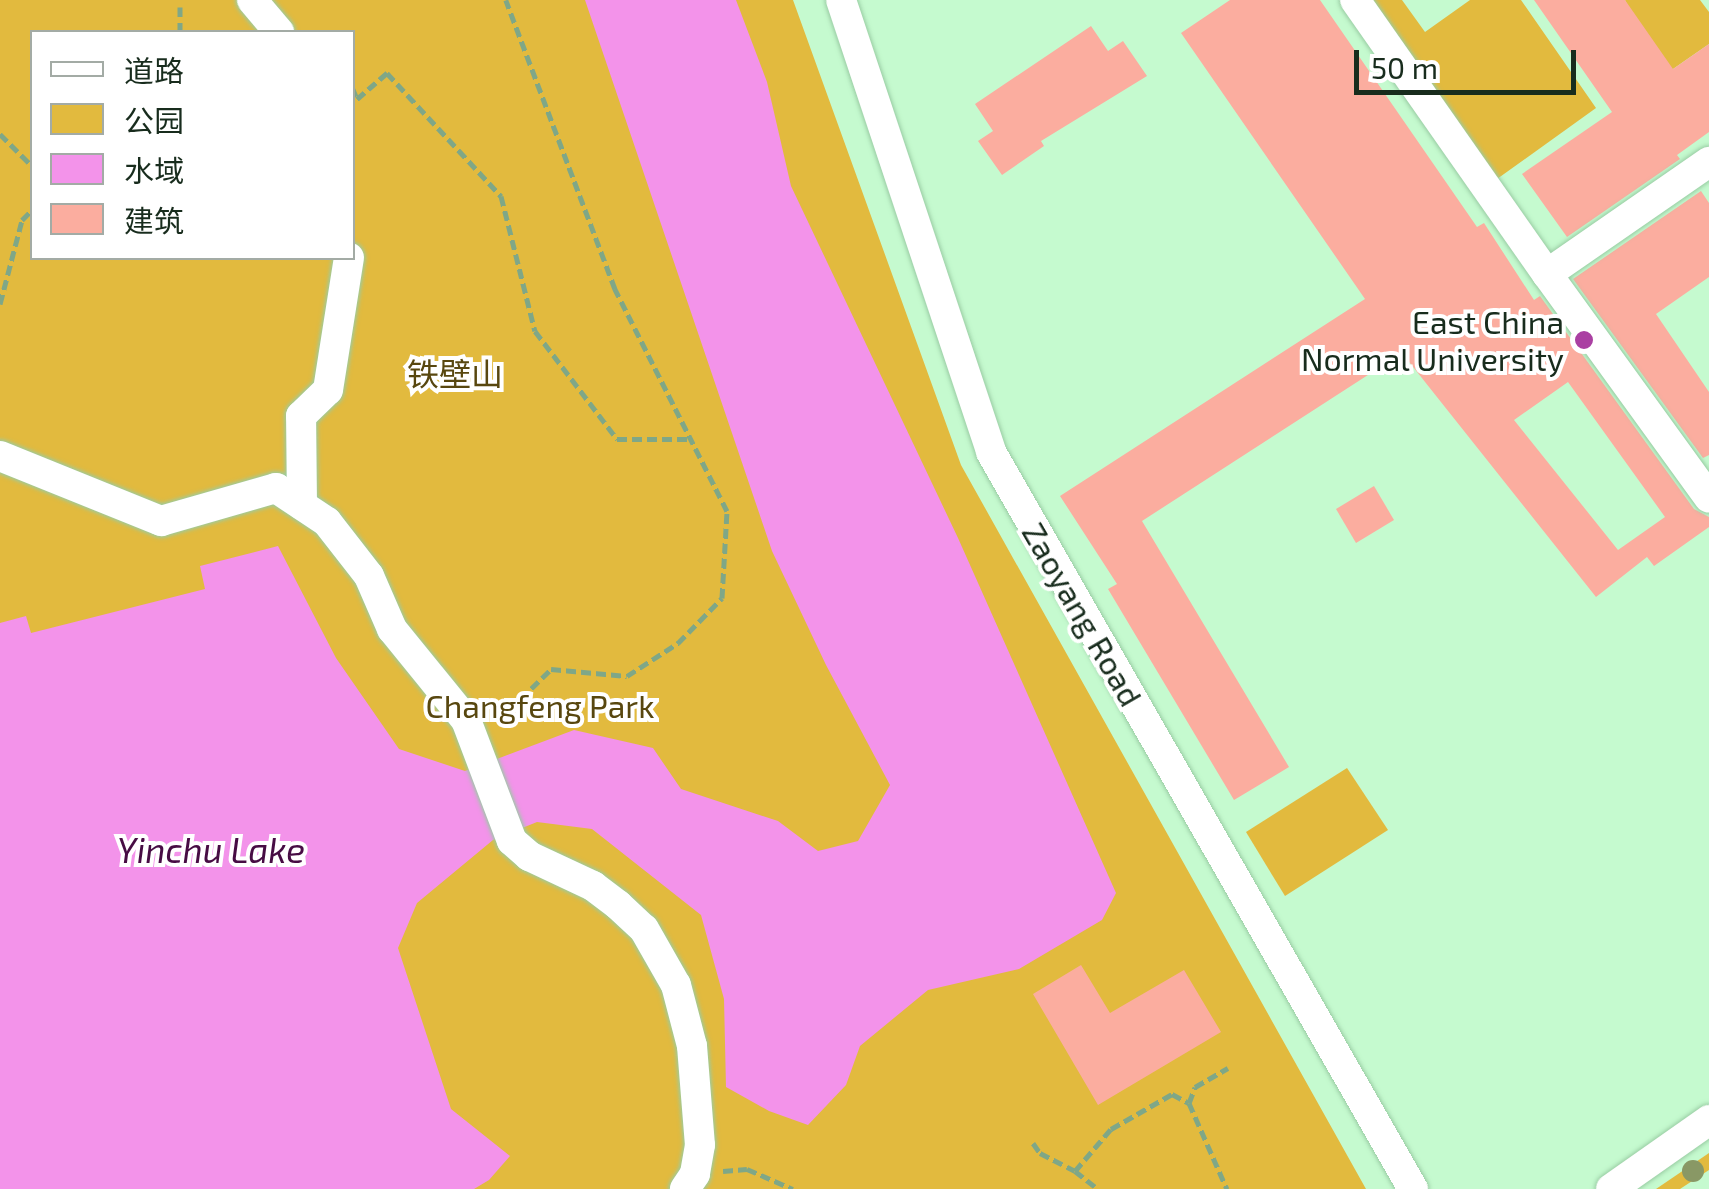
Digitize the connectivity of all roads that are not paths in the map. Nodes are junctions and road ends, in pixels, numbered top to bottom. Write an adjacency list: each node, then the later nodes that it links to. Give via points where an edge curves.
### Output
1 (252, 0): 4 (street)
2 (841, 0): 13 (street, Zaoyang Road, via 990,452)
3 (1355, 0): 7 (street)
4 (277, 30)
5 (1709, 162): 7 (street)
6 (349, 260): 10 (street, via 328,390 302,416)
7 (1547, 274): 9 (street)
8 (0, 456): 10 (street, via 160,522 276,488)
9 (1709, 498)
10 (302, 505): 12 (street, via 327,522 369,576 392,629 466,720 512,841 593,886 644,929 676,985 692,1046 700,1145)
11 (1709, 1120): 14 (street)
12 (690, 1182)
13 (1413, 1189)
14 (1611, 1189)

